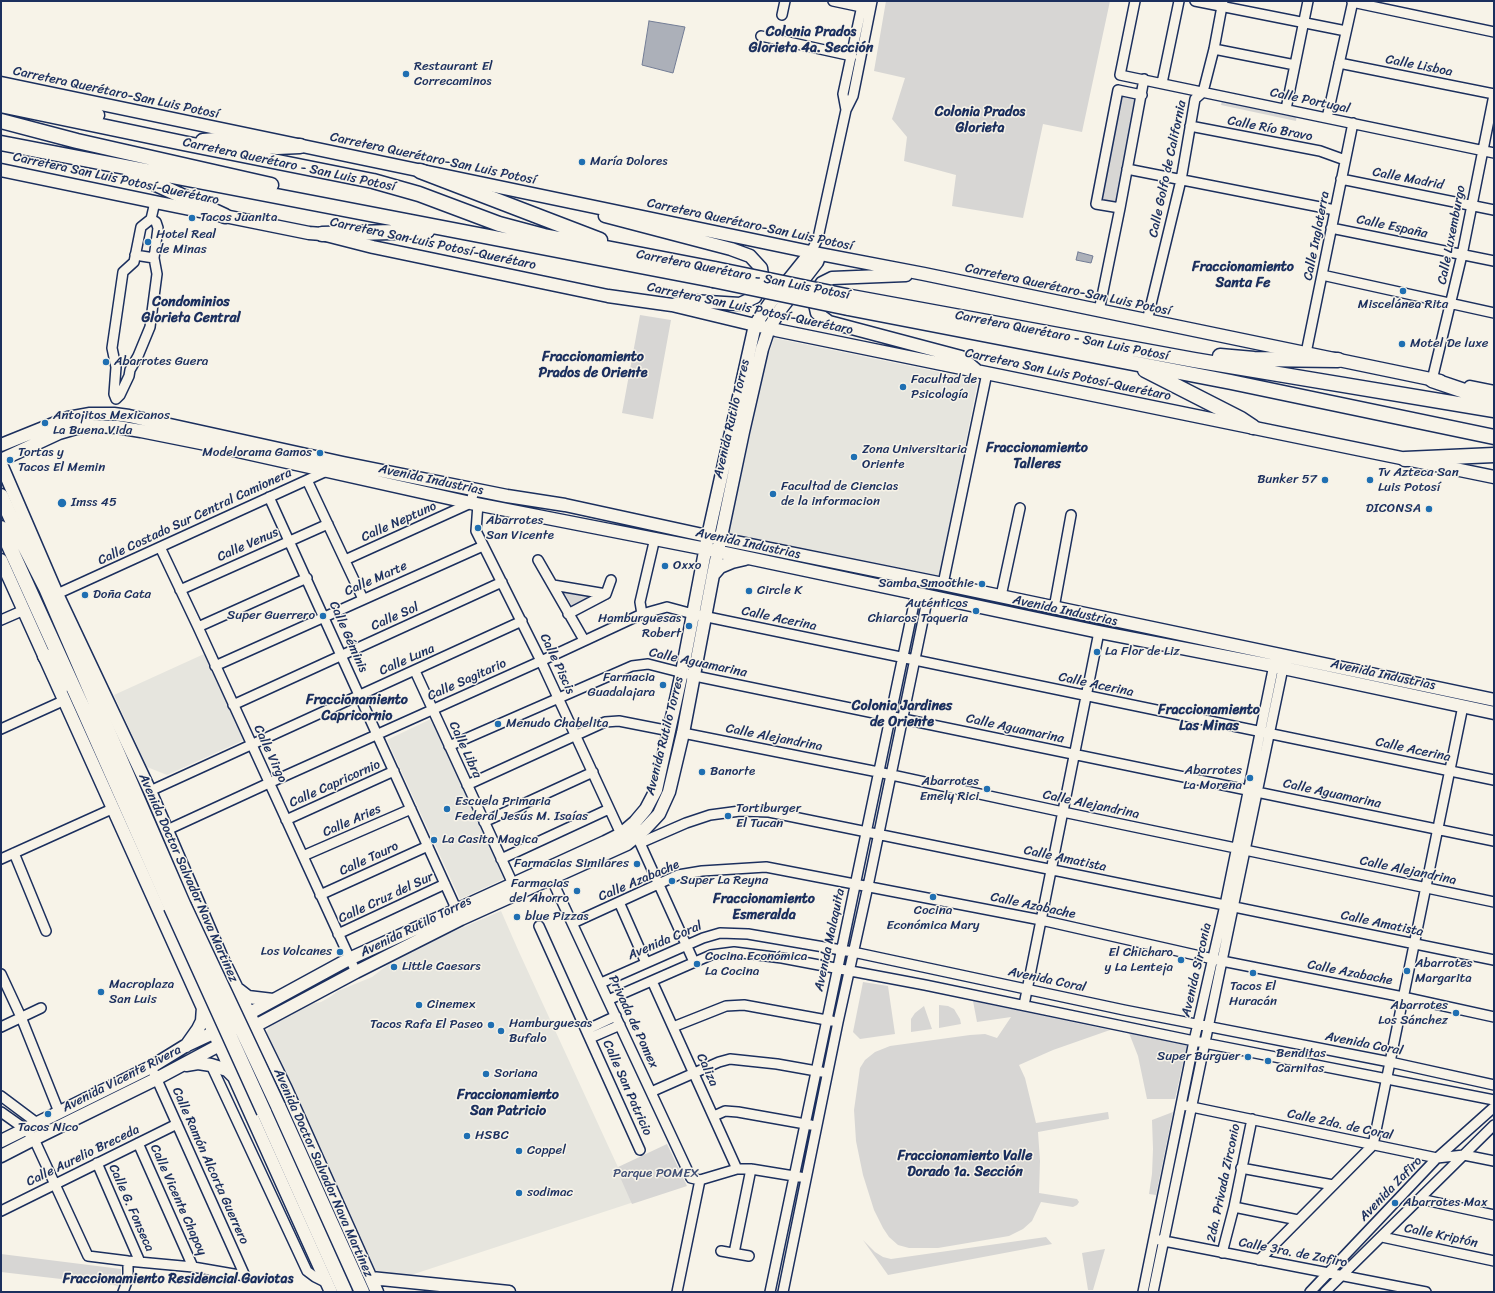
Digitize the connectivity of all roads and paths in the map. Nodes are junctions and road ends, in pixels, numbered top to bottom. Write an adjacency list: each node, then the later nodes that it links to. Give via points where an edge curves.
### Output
1 (785, 1): 10 (street)
2 (833, 1): 8 (street)
3 (1136, 1): 19 (street, Calle Portugal, via 1120,74)
4 (1179, 1): 22 (street)
5 (1195, 1): 9 (street)
6 (1308, 1): 11 (street)
7 (1352, 2): 12 (street); 13 (street)
8 (867, 4): 16 (street); 20 (street)
9 (1222, 4): 11 (street); 15 (street, Calle Golfo de California)
10 (782, 15)
11 (1304, 23): 12 (street); 18 (street)
12 (1346, 31): 17 (street)
13 (1494, 32)
14 (761, 36): 16 (street)
15 (1214, 49): 18 (street); 23 (street, Calle Golfo de California)
16 (852, 56): 20 (street)
17 (1339, 63): 25 (street, Calle Lisboa); 32 (street)
18 (1295, 65): 30 (street)
19 (1144, 80): 22 (street, Calle Portugal); 27 (street)
20 (850, 82): 24 (street); 28 (street)
21 (1, 83): 38 (main road, Carretera Querétaro-San Luis Potosí)
22 (1162, 83): 23 (street, Calle Portugal)
23 (1203, 92): 30 (street, Calle Portugal); 35 (street, Calle Golfo de California, via 1195,99)
24 (843, 94): 28 (street); 31 (street)
25 (1494, 94): 39 (street, Calle Luxemburgo)
26 (1, 95): 37 (highway, via 148,126 174,135)
27 (1142, 95): 43 (street); 51 (street, via 1118,90 1096,204)
28 (853, 96): 31 (street)
29 (1, 105): 37 (highway, Carretera Querétaro - San Luis Potosí)
30 (1286, 109): 32 (street, Calle Portugal)
31 (846, 110): 60 (street)
32 (1327, 118): 34 (street, Calle Portugal)
33 (1, 121): 54 (highway, via 77,141 348,202)
34 (1352, 123): 39 (street, Calle Portugal); 41 (street, Calle Inglaterra)
35 (1190, 126): 41 (street, Calle Río Bravo, via 1320,151); 47 (street, Calle Golfo de California)
36 (1, 143): 42 (highway, Carretera Querétaro - San Luis Potosí)
37 (181, 143): 38 (highway, via 216,140 277,147); 61 (highway, Carretera Querétaro - San Luis Potosí, via 373,180 506,226)
38 (300, 146): 45 (main road, Carretera Querétaro-San Luis Potosí)
39 (1482, 151): 40 (street, Calle Portugal); 50 (street, Calle Luxemburgo)
40 (1494, 153)
41 (1345, 160): 46 (street, Calle Inglaterra)
42 (109, 163): 54 (highway, Carretera Querétaro - San Luis Potosí); 55 (highway)
43 (1127, 169): 47 (street); 51 (street)
44 (1, 170): 48 (main road, Carretera San Luis Potosí-Querétaro)
45 (420, 170): 49 (main road, Carretera Querétaro-San Luis Potosí); 61 (highway)
46 (1341, 179): 50 (street, Calle Madrid); 52 (street, Calle Inglaterra)
47 (1181, 180): 52 (street); 74 (street, Calle Golfo de California)
48 (154, 202): 55 (main road, Carretera San Luis Potosí-Querétaro); 56 (street)
49 (571, 202): 60 (main road, Carretera Querétaro-San Luis Potosí); 71 (main road, via 586,211 731,249 750,256 761,268 763,283 755,297 740,304 692,301)
50 (1472, 205): 53 (street, Calle Madrid); 63 (street, Calle Luxemburgo)
51 (1120, 208): 72 (street)
52 (1335, 210): 57 (street, Calle Inglaterra)
53 (1494, 210)
54 (365, 213): 58 (highway, Carretera Querétaro - San Luis Potosí)
55 (225, 216): 59 (main road, Carretera San Luis Potosí-Querétaro)
56 (151, 219): 62 (street, via 141,226); 64 (street, via 156,222 158,228)
57 (1331, 228): 63 (street, Calle España); 68 (street, Calle Inglaterra)
58 (457, 230): 59 (highway); 66 (highway, Carretera Querétaro - San Luis Potosí)
59 (322, 234): 71 (main road, Carretera San Luis Potosí-Querétaro, via 372,247 608,296)
60 (816, 253): 67 (main road, Carretera Querétaro-San Luis Potosí); 75 (main road, Avenida Rutilo Torres, via 770,303); 76 (main road, Avenida Rutilo Torres, via 817,262)
61 (634, 254): 66 (highway, Carretera Querétaro - San Luis Potosí)
62 (135, 255): 64 (street); 81 (street, via 134,262 123,272 112,348)
63 (1462, 255): 65 (street, Calle España); 70 (street, Calle Luxemburgo)
64 (154, 258): 82 (street, via 157,274 150,327)
65 (1494, 261)
66 (714, 274): 69 (highway, Carretera Querétaro - San Luis Potosí, bridge)
67 (924, 274): 72 (main road, Carretera Querétaro-San Luis Potosí); 83 (main road, via 832,278 822,283 816,292 815,304 818,313 829,322 961,357)
68 (1322, 275): 70 (street); 77 (street, Calle Inglaterra)
69 (849, 302): 78 (highway, Carretera Querétaro - San Luis Potosí); 80 (highway, Carretera Querétaro - San Luis Potosí)
70 (1451, 304): 73 (street); 84 (street, Calle Luxemburgo)
71 (672, 305): 75 (main road, Carretera San Luis Potosí-Querétaro)
72 (1099, 311): 74 (main road, Carretera Querétaro-San Luis Potosí)
73 (1494, 313)
74 (1147, 321): 77 (main road, Carretera Querétaro-San Luis Potosí)
75 (755, 325): 76 (main road, Carretera San Luis Potosí-Querétaro); 114 (main road, Avenida Rutilo Torres)
76 (769, 328): 83 (main road, Carretera San Luis Potosí-Querétaro); 116 (main road, Avenida Rutilo Torres, via 743,432)
77 (1306, 353): 79 (main road, Carretera Querétaro-San Luis Potosí)
78 (1194, 360): 79 (highway, via 1219,356); 88 (highway, Carretera Querétaro - San Luis Potosí)
79 (1338, 360): 84 (main road, Carretera Querétaro-San Luis Potosí)
80 (1130, 362): 90 (highway); 92 (highway, Carretera Querétaro - San Luis Potosí)
81 (116, 367): 82 (street); 86 (street)
82 (130, 370): 86 (street)
83 (982, 372): 90 (main road, Carretera San Luis Potosí-Querétaro); 132 (street)
84 (1432, 380): 85 (main road, Carretera Querétaro-San Luis Potosí); 87 (highway)
85 (1494, 392)
86 (116, 399): 89 (street)
87 (1494, 400)
88 (1494, 410)
89 (114, 414): 91 (main road, Avenida Industrias); 94 (main road, Avenida Industrias, via 90,414 68,418)
90 (1254, 427): 96 (main road, Carretera San Luis Potosí-Querétaro)
91 (207, 432): 93 (main road, via 200,438); 98 (main road, Avenida Industrias)
92 (1494, 437)
93 (176, 438): 97 (main road, Avenida Industrias, via 117,427 76,428 59,433); 101 (main road, Avenida Industrias)
94 (1, 445)
95 (1494, 455): 96 (highway)
96 (1405, 459): 102 (main road, Carretera San Luis Potosí-Querétaro)
97 (1, 460)
98 (343, 463): 100 (main road, Avenida Industrias); 101 (street, Calle Costado Sur Central Camionera)
99 (1, 464): 127 (main road, Avenida Doctor Salvador Nava Martínez)
100 (361, 466): 103 (main road); 105 (main road, Avenida Industrias)
101 (326, 471): 103 (main road, Avenida Industrias); 104 (street, Calle Costado Sur Central Camionera)
102 (1494, 477)
103 (358, 478): 108 (main road, Avenida Industrias)
104 (307, 480): 107 (street, Calle Costado Sur Central Camionera); 111 (street)
105 (474, 489): 108 (street); 114 (main road, Avenida Industrias, via 565,505)
106 (1, 496): 113 (highway, Avenida Doctor Salvador Nava Martínez)
107 (269, 497): 117 (street, Calle Géminis); 120 (street, Calle Costado Sur Central Camionera)
108 (475, 504): 115 (main road, Avenida Industrias); 119 (street, Calle Piscis, via 476,531); 125 (street, Calle Neptuno)
109 (1020, 508): 139 (street)
110 (1071, 515): 141 (street)
111 (328, 524): 117 (street, Calle Venus); 125 (street)
112 (1, 528): 171 (highway, Avenida Doctor Salvador Nava Martínez)
113 (16, 529): 127 (highway); 209 (highway, Avenida Doctor Salvador Nava Martínez, via 46,588)
114 (708, 536): 116 (main road, Avenida Industrias); 121 (main road, Avenida Rutilo Torres)
115 (654, 538): 118 (main road, Avenida Industrias); 144 (street, via 640,602)
116 (721, 539): 122 (main road, Avenida Rutilo Torres); 132 (main road, Avenida Industrias)
117 (289, 540): 129 (street, Calle Géminis); 134 (street, Calle Venus)
118 (681, 544): 121 (main road, Avenida Industrias); 128 (main road, via 696,555)
119 (483, 546): 131 (street, Calle Piscis); 140 (street, Calle Marte)
120 (160, 547): 134 (street, Calle Virgo); 135 (street, Calle Costado Sur Central Camionera)
121 (706, 549): 122 (main road, Avenida Industrias); 128 (main road, Avenida Rutilo Torres)
122 (718, 552): 123 (main road, Avenida Industrias); 128 (main road, Avenida Rutilo Torres)
123 (750, 558): 128 (main road); 137 (main road, Avenida Industrias)
124 (1, 560): 142 (main road)
125 (345, 560): 140 (street)
126 (538, 560): 133 (street)
127 (48, 572): 135 (main road, Avenida Doctor Salvador Nava Martínez)
128 (707, 572): 145 (main road, Avenida Rutilo Torres)
129 (307, 578): 146 (street, Calle Géminis); 149 (street)
130 (611, 580): 136 (street)
131 (502, 582): 148 (street, Calle Piscis); 152 (street, Calle Sol)
132 (944, 584): 139 (main road, Avenida Industrias)
133 (553, 585): 136 (street); 143 (street)
134 (180, 590): 149 (street, Calle Virgo)
135 (57, 594): 170 (main road, Avenida Doctor Salvador Nava Martínez)
136 (606, 594): 143 (street)
137 (916, 594): 138 (main road, Avenida Industrias); 154 (street, Avenida Malaquita)
138 (928, 596): 150 (main road, Avenida Industrias); 155 (street, Avenida Malaquita)
139 (1001, 596): 141 (main road, Avenida Industrias)
140 (364, 599): 146 (street, Calle Marte)
141 (1054, 608): 157 (main road, Avenida Industrias)
142 (24, 610): 147 (street); 153 (main road)
143 (568, 614): 151 (street)
144 (642, 614): 145 (street, Calle Sagitario, via 667,607); 151 (street, Calle Sagitario)
145 (699, 616): 154 (street, Calle Acerina); 160 (main road, Avenida Rutilo Torres); 161 (main road, Avenida Rutilo Torres)
146 (324, 617): 152 (street, Calle Géminis); 158 (street, Calle Marte)
147 (1, 620)
148 (522, 621): 156 (street, Calle Piscis); 159 (street, Calle Luna)
149 (198, 627): 158 (street, Calle Virgo)
150 (1099, 632): 157 (main road, Avenida Industrias); 163 (street)
151 (584, 640): 156 (street, Calle Sagitario)
152 (341, 655): 162 (street, Calle Géminis); 167 (street, Calle Sol)
153 (45, 656): 165 (main road); 171 (highway)
154 (902, 658): 155 (street, Calle Acerina); 173 (street, Avenida Malaquita)
155 (915, 660): 163 (street, Calle Acerina); 174 (street, Avenida Malaquita)
156 (541, 661): 164 (street, Calle Piscis); 169 (street, Calle Sagitario)
157 (1280, 661): 166 (main road, Avenida Industrias); 168 (main road, Avenida Industrias); 178 (street, Avenida Sirconia)
158 (215, 666): 167 (street, Calle Virgo)
159 (415, 671): 162 (street, Calle Luna); 169 (street, Calle Libra)
160 (682, 672): 161 (street, Calle Aguamarina); 164 (street, Calle Aguamarina, via 648,664 632,666); 176 (main road, Avenida Rutilo Torres)
161 (694, 676): 173 (street, Calle Aguamarina); 177 (main road, Avenida Rutilo Torres)
162 (359, 695): 179 (street, Calle Géminis); 181 (street, Calle Luna)
163 (1086, 696): 178 (street, Calle Acerina); 183 (street)
164 (559, 698): 180 (street, Calle Piscis); 182 (street, Calle Aguamarina)
165 (65, 700): 175 (street); 194 (main road)
166 (1494, 700)
167 (233, 705): 181 (street, Calle Virgo)
168 (1463, 706): 172 (main road, Avenida Industrias); 185 (street)
169 (433, 710): 179 (street, Calle Sagitario); 182 (street, Calle Libra)
170 (111, 711): 192 (main road, Avenida Doctor Salvador Nava Martínez); 209 (highway, via 114,728 144,797)
171 (85, 712): 225 (highway, Avenida Doctor Salvador Nava Martínez)
172 (1494, 713)
173 (890, 716): 174 (street, Calle Aguamarina); 187 (street, Avenida Malaquita)
174 (903, 719): 183 (street, Calle Aguamarina); 188 (street, Avenida Malaquita)
175 (1, 729)
176 (670, 731): 180 (street, via 619,721 605,722); 203 (main road, Avenida Rutilo Torres, via 656,790 646,809)
177 (683, 733): 187 (street, Calle Alejandrina); 205 (main road, Avenida Rutilo Torres, via 669,792 659,814)
178 (1265, 733): 185 (street, Calle Acerina); 193 (street, Avenida Sirconia)
179 (377, 735): 184 (street, Calle Géminis); 190 (street, Calle Sagitario)
180 (576, 735): 186 (street, Calle Piscis); 191 (street)
181 (251, 745): 190 (street, Calle Virgo); 192 (street, Calle Luna)
182 (450, 746): 191 (street, Calle Libra)
183 (1074, 754): 193 (street, Calle Aguamarina); 197 (street)
184 (394, 771): 195 (street, Calle Géminis); 198 (street, Calle Capricornio)
185 (1449, 771): 189 (street, Calle Acerina); 201 (street)
186 (593, 772): 196 (street, Calle Piscis); 199 (street)
187 (878, 772): 188 (street, Calle Alejandrina); 202 (street, Avenida Malaquita)
188 (891, 775): 197 (street, Calle Alejandrina); 204 (street, Avenida Malaquita)
189 (1494, 780)
190 (269, 783): 198 (street, Calle Virgo); 200 (street, Calle Sagitario)
191 (467, 785): 199 (street, Calle Libra)
192 (150, 791): 200 (main road, Avenida Doctor Salvador Nava Martínez)
193 (1253, 791): 201 (street, Calle Aguamarina); 208 (street, Avenida Sirconia)
194 (114, 808): 210 (street); 255 (main road)
195 (411, 809): 207 (street, Calle Géminis); 211 (street, Calle Aries)
196 (609, 809): 203 (street, Calle Piscis); 213 (street)
197 (1063, 812): 208 (street, Calle Alejandrina); 214 (street)
198 (286, 820): 211 (street, Calle Virgo)
199 (484, 822): 213 (street, Calle Libra)
200 (167, 830): 249 (main road, Avenida Doctor Salvador Nava Martínez)
201 (1438, 830): 206 (street, Calle Aguamarina); 221 (street)
202 (866, 831): 204 (street, Calle Amatista); 205 (street, Calle Amatista, via 769,812 740,811 710,815); 219 (street, Avenida Malaquita)
203 (621, 834): 217 (main road, Avenida Rutilo Torres)
204 (879, 834): 214 (street, Calle Amatista); 220 (street, Avenida Malaquita)
205 (637, 841): 215 (main road, Avenida Rutilo Torres); 218 (street)
206 (1494, 841)
207 (428, 846): 216 (street, Calle Géminis); 222 (street, Calle Tauro)
208 (1241, 849): 221 (street, Calle Alejandrina); 226 (street, Avenida Sirconia)
209 (162, 852): 225 (highway, Avenida Doctor Salvador Nava Martínez)
210 (14, 853): 212 (street); 231 (street)
211 (303, 856): 222 (street, Calle Virgo)
212 (1, 859)
213 (501, 859): 217 (street, Calle Libra)
214 (1051, 869): 226 (street, Calle Amatista); 228 (street)
215 (552, 878): 227 (main road, Avenida Rutilo Torres); 229 (street, Privada de Pomex)
216 (445, 884): 227 (street, Calle Géminis); 232 (street, Calle Cruz del Sur)
217 (513, 884): 227 (main road, Avenida Rutilo Torres)
218 (658, 884): 219 (street, Calle Azabache, via 678,876 702,871 766,867); 223 (street, Calle Azabache); 234 (street)
219 (855, 884): 220 (street, Calle Azabache); 235 (street, Avenida Malaquita)
220 (868, 886): 228 (street, Calle Azabache); 236 (street, Avenida Malaquita)
221 (1425, 888): 224 (street, Calle Alejandrina); 233 (street)
222 (320, 895): 232 (street, Calle Virgo)
223 (619, 902): 229 (street, Calle Azabache); 241 (street)
224 (1494, 902)
225 (177, 905): 347 (highway, Avenida Doctor Salvador Nava Martínez, bridge, via 264,1112); 348 (highway, Avenida Doctor Salvador Nava Martínez, bridge, via 278,1106)
226 (1229, 906): 233 (street, Calle Amatista); 238 (street, Avenida Sirconia)
227 (459, 914): 237 (main road, Avenida Rutilo Torres); 245 (main road, Avenida Rutilo Torres)
228 (1041, 920): 238 (street, Calle Azabache); 251 (street)
229 (573, 924): 248 (street, Privada de Pomex)
230 (539, 926): 270 (street, Calle San Patricio)
231 (46, 931)
232 (338, 934): 237 (street, Calle Virgo)
233 (1414, 944): 239 (street, Calle Amatista); 252 (street)
234 (686, 945): 235 (street, Avenida Coral, via 720,933 748,934); 240 (street); 241 (street, Avenida Coral)
235 (841, 950): 236 (street, Avenida Coral); 242 (street, Avenida Malaquita)
236 (853, 952): 243 (street, Avenida Coral); 244 (street, Avenida Malaquita)
237 (350, 958): 245 (street, Calle Virgo); 253 (main road, Avenida Rutilo Torres)
238 (1217, 960): 252 (street, Calle Azabache); 265 (street, Avenida Sirconia); 268 (street, Avenida Sirconia)
239 (1494, 960)
240 (694, 962): 242 (street, via 711,955 734,952); 247 (street)
241 (646, 963): 248 (street, Avenida Coral)
242 (838, 968): 244 (street); 262 (street, Avenida Malaquita)
243 (927, 968): 250 (street); 251 (street, Avenida Coral)
244 (849, 970): 250 (street); 263 (street, Avenida Malaquita)
245 (356, 972): 264 (main road, Avenida Rutilo Torres)
246 (1, 974): 259 (street)
247 (652, 981): 254 (street); 267 (street, Caliza)
248 (600, 983): 254 (street, Privada de Pomex)
249 (236, 985): 253 (main road, via 248,997); 255 (main road, via 232,999 227,1003 218,1006); 258 (main road, Avenida Doctor Salvador Nava Martínez)
250 (925, 985): 256 (street)
251 (1027, 989): 256 (street); 265 (street, Avenida Coral)
252 (1404, 997): 260 (street, Calle Azabache); 275 (street)
253 (275, 1000): 258 (main road, Avenida Rutilo Torres)
254 (608, 1000): 261 (street, Privada de Pomex)
255 (202, 1004): 269 (main road); 274 (main road, via 202,1021)
256 (1024, 1005): 271 (street)
257 (41, 1008): 259 (street)
258 (250, 1013): 264 (main road, Avenida Doctor Salvador Nava Martínez); 269 (main road, Avenida Vicente Rivera)
259 (21, 1017): 266 (street); 294 (street)
260 (1494, 1017)
261 (618, 1020): 270 (street, Calle San Patricio); 286 (street, Privada de Pomex)
262 (827, 1020): 263 (street); 267 (street, via 744,1005 726,1006); 279 (street, Avenida Malaquita)
263 (838, 1022): 281 (street, Avenida Malaquita)
264 (255, 1024): 273 (main road, Avenida Vicente Rivera); 342 (main road, Avenida Doctor Salvador Nava Martínez)
265 (1198, 1025): 268 (street, Avenida Coral); 271 (street, Avenida Sirconia)
266 (1, 1027)
267 (673, 1027): 280 (street, Caliza)
268 (1208, 1027): 272 (street, Avenida Sirconia); 275 (street, Avenida Coral)
269 (215, 1032): 273 (main road); 274 (main road, Avenida Vicente Rivera)
270 (588, 1034): 309 (street, Calle San Patricio)
271 (1194, 1041): 272 (street); 289 (street, Avenida Sirconia)
272 (1206, 1043): 283 (street); 290 (street, Avenida Sirconia)
273 (220, 1044): 277 (main road, Avenida Vicente Rivera); 282 (main road)
274 (185, 1046): 278 (main road, Avenida Vicente Rivera)
275 (1390, 1062): 283 (street); 285 (street, Avenida Coral)
276 (211, 1065): 277 (main road); 282 (main road, via 227,1070); 343 (street, via 308,1270)
277 (181, 1066): 284 (main road, Avenida Vicente Rivera)
278 (151, 1067): 284 (street, Calle Ramón Alcorta Guerrero); 294 (main road, Avenida Vicente Rivera)
279 (816, 1071): 280 (street, via 730,1059); 281 (street); 300 (street, Avenida Malaquita)
280 (694, 1074): 286 (street); 295 (street, Caliza)
281 (828, 1074): 301 (street, Avenida Malaquita)
282 (235, 1078): 343 (main road)
283 (1387, 1078): 288 (street); 308 (street)
284 (156, 1079): 299 (street, Calle Ramón Alcorta Guerrero); 304 (main road, Avenida Vicente Rivera)
285 (1494, 1085)
286 (651, 1092): 320 (street, Privada de Pomex)
287 (1, 1096): 292 (street)
288 (1494, 1100)
289 (1182, 1105): 290 (street, Calle 2da. de Coral); 329 (street, Avenida Sirconia)
290 (1192, 1107): 297 (street, Calle 2da. de Coral); 330 (street, Avenida Sirconia)
291 (1494, 1107): 312 (street, Avenida Zafiro)
292 (20, 1110): 296 (street, via 20,1117); 298 (street)
293 (1, 1112): 296 (street)
294 (60, 1112): 298 (main road, Avenida Vicente Rivera)
295 (714, 1116): 300 (street, via 725,1111 738,1112); 316 (street, Caliza)
296 (12, 1119): 303 (street)
297 (1252, 1119): 308 (street, Calle 2da. de Coral); 315 (street, 2da. Privada Zirconio)
298 (37, 1123): 303 (main road, Avenida Vicente Rivera); 304 (street)
299 (176, 1124): 307 (street, Calle Aurelio Breceda); 339 (street, Calle Ramón Alcorta Guerrero, via 245,1276)
300 (805, 1124): 301 (street); 318 (street, Avenida Malaquita)
301 (816, 1126): 319 (street, Avenida Malaquita)
302 (1494, 1126): 310 (street, Avenida Zafiro)
303 (25, 1129): 305 (street); 306 (main road, Avenida Vicente Rivera)
304 (45, 1133): 305 (main road, Avenida Vicente Rivera)
305 (34, 1138): 311 (main road, Avenida Vicente Rivera); 321 (street)
306 (1, 1141)
307 (138, 1143): 314 (street, Calle Aurelio Breceda); 339 (street, Calle Vicente Chapoy)
308 (1373, 1145): 312 (street, Calle 2da. de Coral); 322 (street)
309 (640, 1150)
310 (1464, 1155): 312 (street, Calle 2da. de Coral); 313 (street, Calle 2da. de Coral); 323 (street, Avenida Zafiro)
311 (1, 1156)
312 (1438, 1158): 340 (street, Avenida Zafiro)
313 (1494, 1161)
314 (97, 1163): 321 (street, Calle Aurelio Breceda); 337 (street, Calle G. Fonseca)
315 (1241, 1168): 322 (street); 324 (street, 2da. Privada Zirconio)
316 (737, 1169): 317 (street); 320 (street)
317 (751, 1169): 318 (street); 332 (street)
318 (795, 1176): 319 (street); 352 (street, Avenida Malaquita)
319 (806, 1178): 353 (street, Avenida Malaquita)
320 (695, 1179): 351 (street)
321 (56, 1184): 325 (street, Calle Aurelio Breceda); 338 (street, via 88,1256)
322 (1333, 1185): 327 (street)
323 (1420, 1199): 326 (street); 328 (street, Avenida Zafiro)
324 (1234, 1207): 327 (street); 333 (street, 2da. Privada Zirconio)
325 (1, 1211)
326 (1494, 1215)
327 (1298, 1220): 335 (street)
328 (1382, 1237): 336 (street, Calle Kriptón); 341 (street, Avenida Zafiro)
329 (1154, 1239): 330 (street, Calle 3ra. de Zafiro); 354 (street, Avenida Sirconia)
330 (1164, 1241): 333 (street, Calle 3ra. de Zafiro); 355 (street, Avenida Sirconia)
331 (721, 1251): 332 (street)
332 (734, 1253): 334 (street)
333 (1222, 1253): 335 (street, Calle 3ra. de Zafiro)
334 (749, 1256)
335 (1259, 1260): 340 (street, Calle 3ra. de Zafiro)
336 (1494, 1261)
337 (140, 1262): 338 (street); 339 (street)
338 (128, 1263): 346 (street, via 128,1279)
339 (193, 1267)
340 (1327, 1274): 341 (street, Calle 3ra. de Zafiro); 356 (street, Avenida Zafiro)
341 (1341, 1276): 344 (street, Avenida Zafiro); 345 (street, Calle 3ra. de Zafiro)
342 (371, 1278): 349 (main road, Avenida Doctor Salvador Nava Martínez); 350 (main road)
343 (330, 1288)
344 (1333, 1288): 357 (street, Avenida Zafiro)
345 (1384, 1288): 358 (street, Calle 3ra. de Zafiro)
346 (123, 1292)
347 (345, 1292)
348 (362, 1292)
349 (377, 1292)
350 (509, 1292)
351 (677, 1292)
352 (770, 1292)
353 (784, 1292)
354 (1143, 1292)
355 (1153, 1292)
356 (1310, 1292)
357 (1325, 1292)
358 (1426, 1292)

